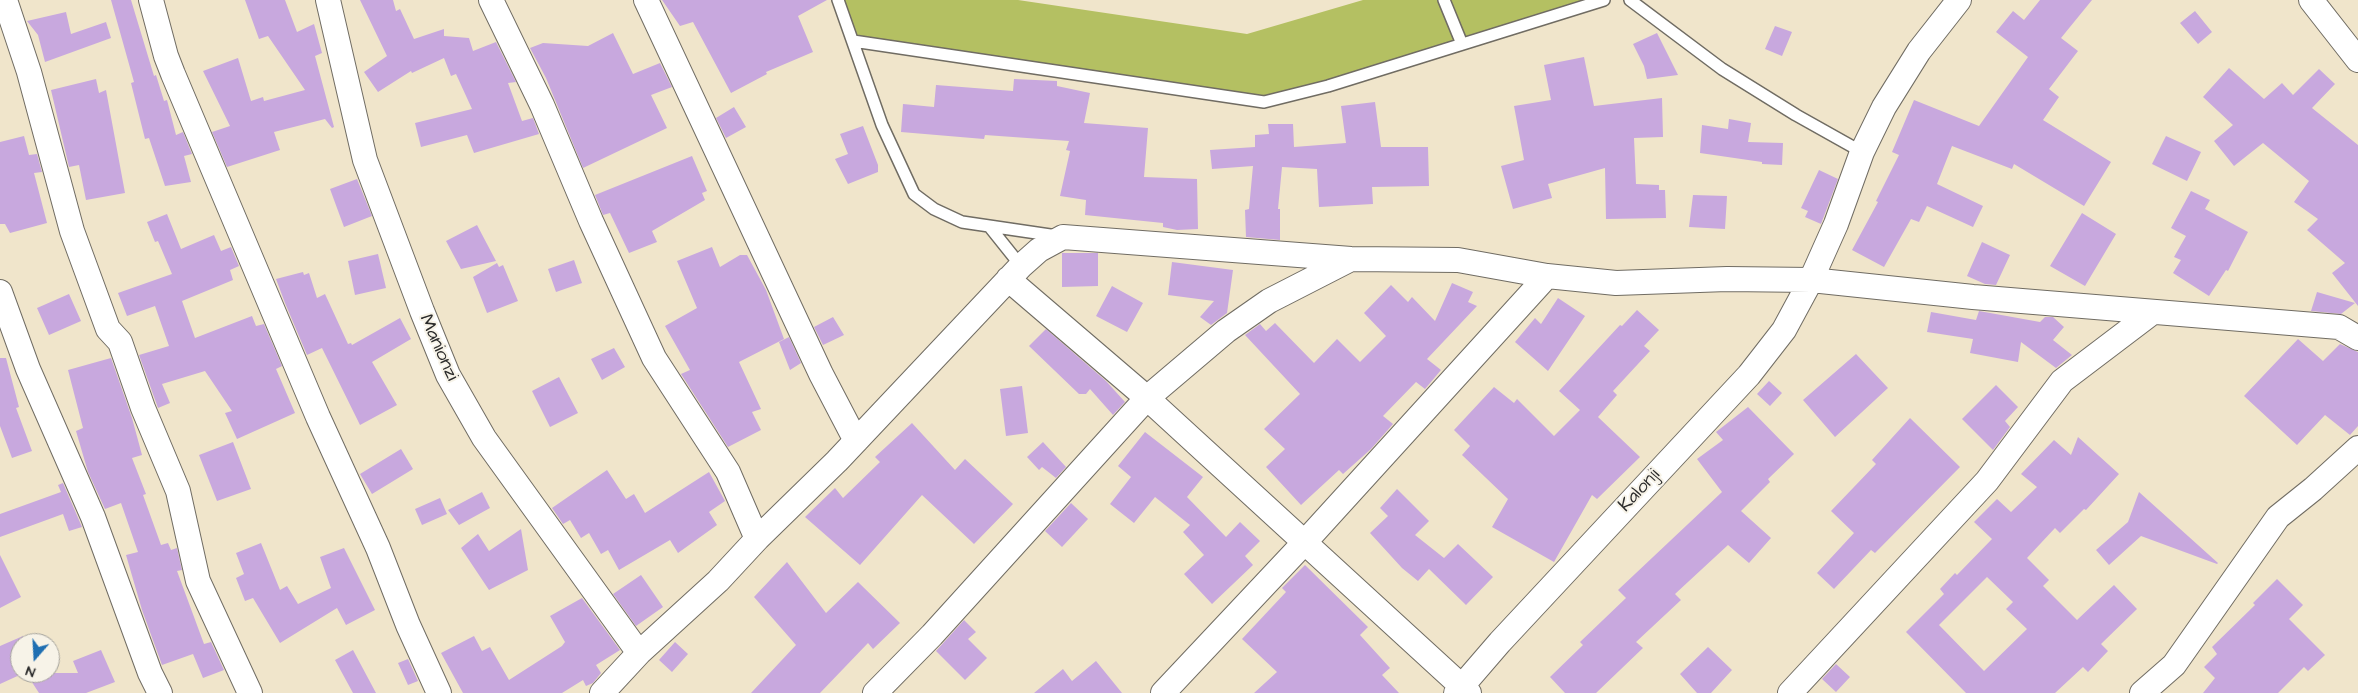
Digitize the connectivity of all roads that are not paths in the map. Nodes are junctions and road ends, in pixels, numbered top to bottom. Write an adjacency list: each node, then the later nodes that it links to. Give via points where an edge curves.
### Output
1 (5, 0): 33 (street, via 29,72 72,231 108,329 120,342 143,408 178,491 198,581)
2 (151, 0): 34 (street, via 173,74)
3 (328, 0): 30 (street, Manionzi, via 365,160 448,374 484,438)
4 (491, 0): 28 (street, via 542,105 654,358 728,472)
5 (646, 0): 26 (street, via 821,374)
6 (838, 0): 12 (lane)
7 (1444, 0): 13 (lane)
8 (1604, 0): 13 (lane)
9 (1630, 0): 15 (lane, via 1722,69)
10 (1959, 0): 15 (street, Kalonji, via 1919,51 1884,107)
11 (2311, 0): 14 (street)
12 (853, 41): 13 (lane, via 1264,102 1328,86); 16 (lane, via 882,125 914,194 934,209 962,222)
13 (1462, 44)
14 (2358, 60)
15 (1862, 152): 21 (street, Kalonji)
16 (990, 226): 17 (lane); 19 (lane)
17 (1063, 237): 18 (street); 19 (street, via 1039,250)
18 (1351, 260): 20 (street, via 1458,260); 25 (street, via 1269,302 1226,331)
19 (1015, 272): 25 (street); 26 (street)
20 (1547, 276): 21 (street, via 1616,282); 29 (street)
21 (1811, 280): 23 (street, via 1974,298); 31 (street, Kalonji, via 1784,330 1749,375 1500,642)
22 (0, 292): 32 (street, via 28,368 93,517)
23 (2153, 312): 24 (street, via 2338,327); 38 (street, via 2062,381 1987,481)
24 (2358, 338)
25 (1147, 398): 29 (street); 36 (street, via 932,635)
26 (856, 441): 28 (street)
27 (2358, 448): 39 (street, via 2278,517 2174,664)
28 (757, 539): 30 (street, via 718,581)
29 (1304, 543): 31 (street); 37 (street)
30 (639, 653): 35 (street)
31 (1463, 691)
32 (160, 693)
33 (250, 693)
34 (439, 693)
35 (602, 693)
36 (875, 693)
37 (1163, 693)
38 (1790, 693)
39 (2142, 693)

